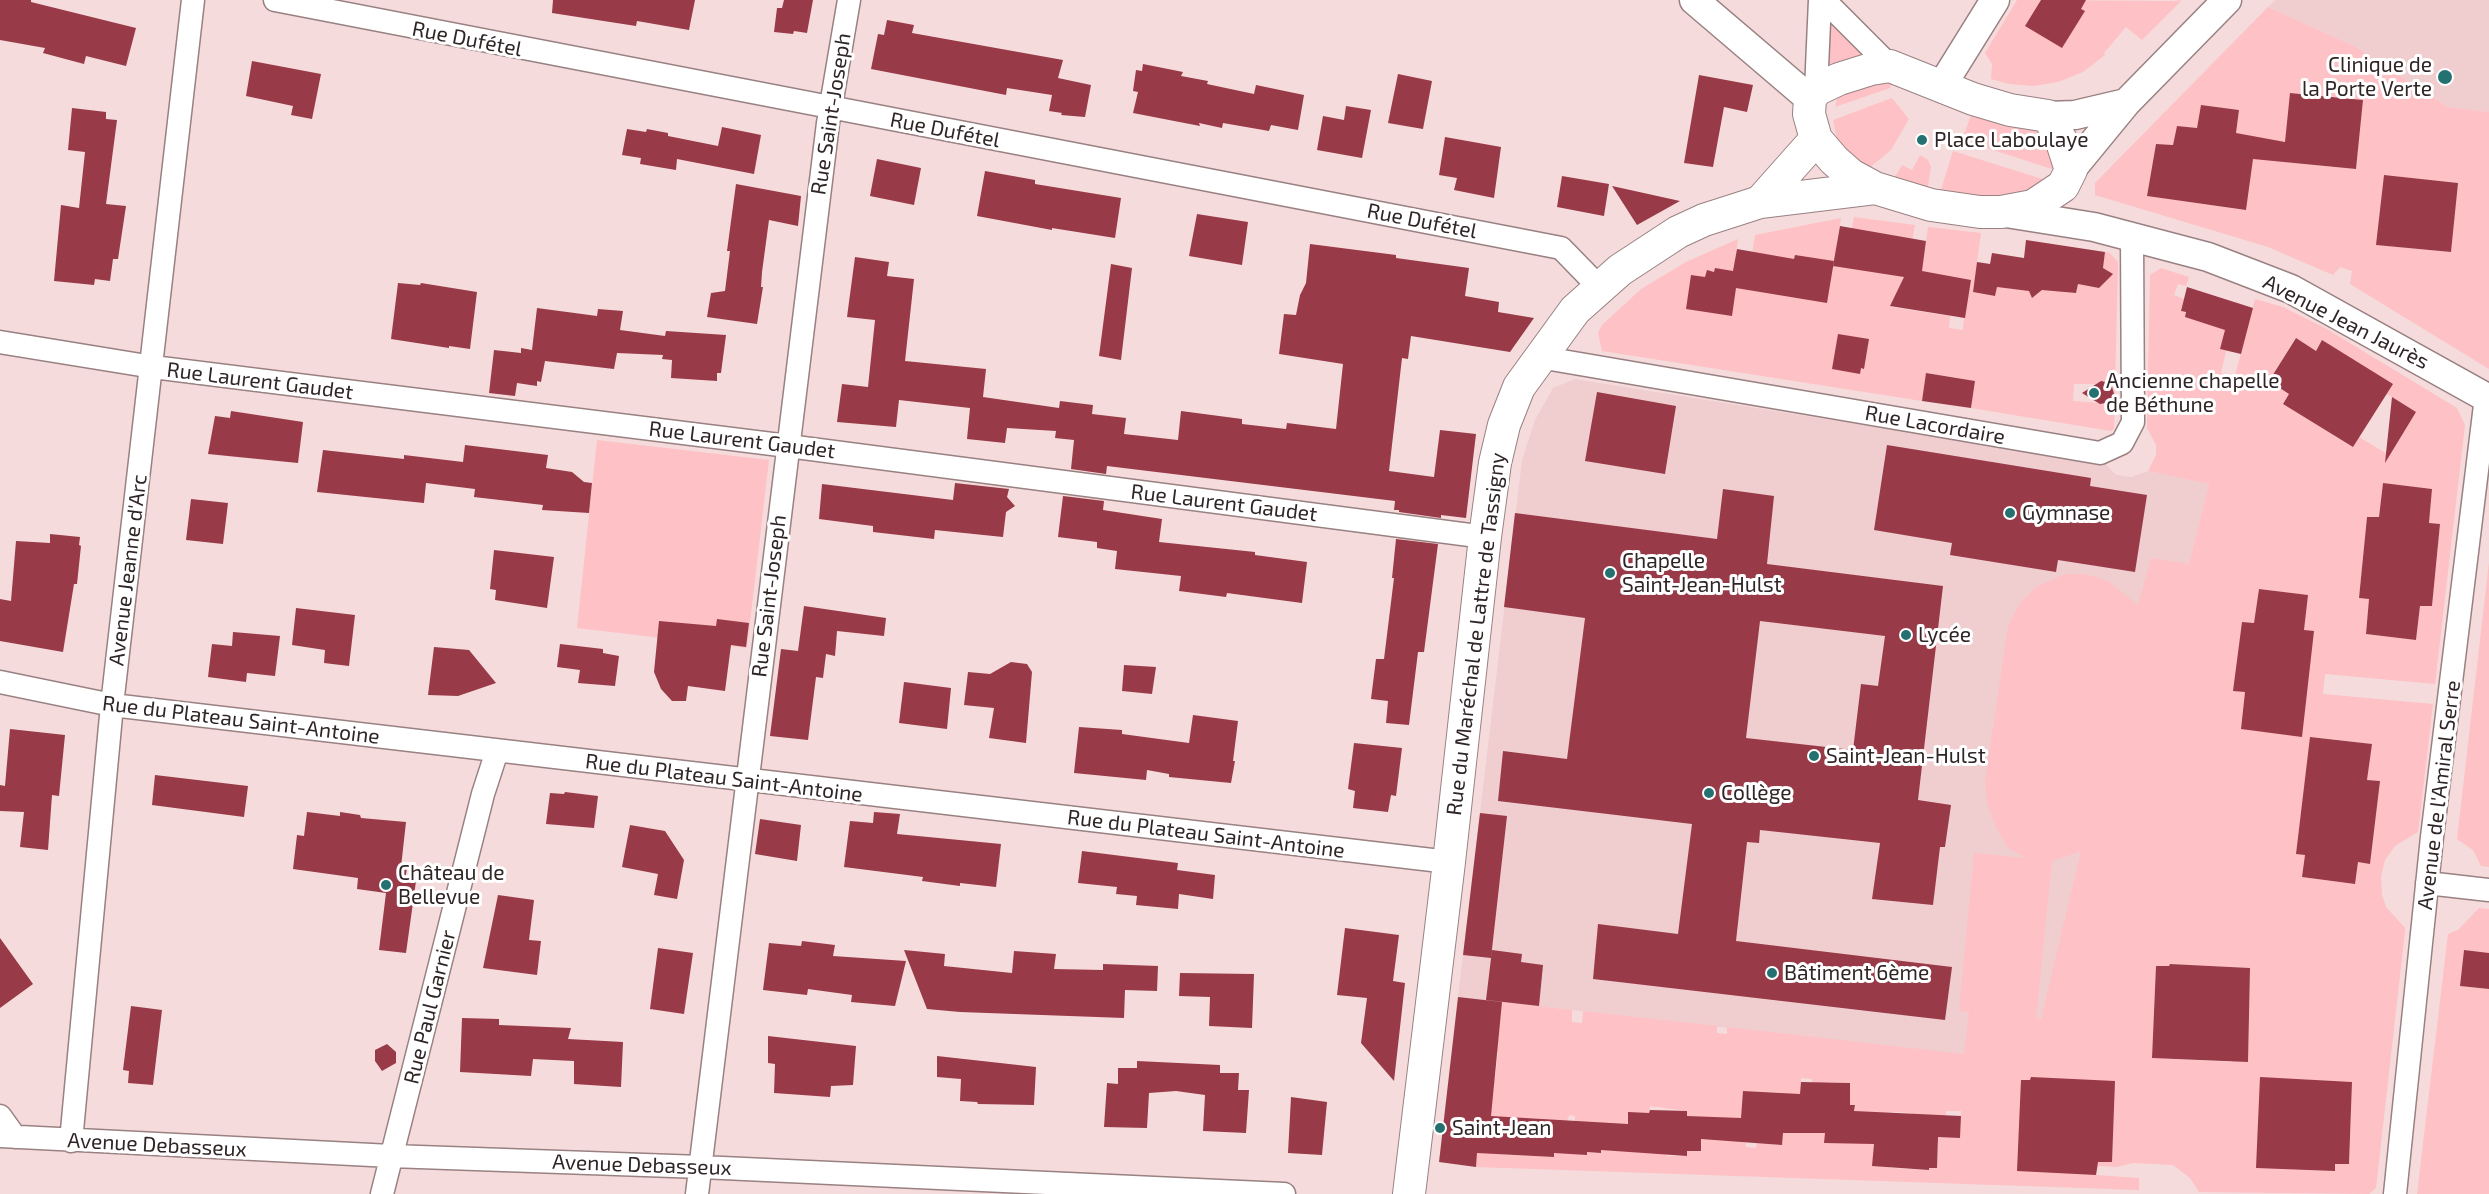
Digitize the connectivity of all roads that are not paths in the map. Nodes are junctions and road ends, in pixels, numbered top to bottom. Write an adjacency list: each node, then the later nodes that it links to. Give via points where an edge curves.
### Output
1 (193, 0): 24 (street, Avenue Jeanne d'Arc)
2 (275, 0): 12 (street, Rue Dufétel)
3 (849, 0): 12 (street, Rue Saint-Joseph)
4 (1694, 0): 10 (street)
5 (1822, 0): 8 (street); 10 (street)
6 (1995, 0): 9 (street)
7 (2227, 0): 11 (street)
8 (1890, 66): 9 (main road); 10 (main road, via 1839,79)
9 (1941, 87): 13 (main road, via 2010,110)
10 (1813, 95): 14 (main road, via 1809,114)
11 (2126, 103): 13 (street, via 2075,115); 15 (street)
12 (831, 108): 21 (street, Rue Dufétel, via 1561,248); 26 (street, Rue Saint-Joseph)
13 (2048, 116): 15 (main road, via 2062,142)
14 (1816, 139): 16 (main road, via 1851,175); 17 (main road)
15 (2067, 178): 18 (main road, via 2033,206); 19 (street, via 2079,213)
16 (1875, 188): 17 (main road, Rue du Maréchal de Lattre de Tassigny); 18 (main road, via 1931,205)
17 (1760, 202): 21 (main road, Rue du Maréchal de Lattre de Tassigny, via 1678,232)
18 (2001, 212): 19 (street, Avenue Jean Jaurès)
19 (2094, 227): 20 (street, Avenue Jean Jaurès)
20 (2132, 237): 23 (street, Rue Lacordaire, via 2133,422 2122,444 2100,453); 25 (street, Avenue Jean Jaurès, via 2208,257 2291,289)
21 (1599, 287): 23 (main road, Rue du Maréchal de Lattre de Tassigny, via 1575,310)
22 (0, 342): 24 (street, Rue Laurent Gaudet)
23 (1539, 357): 27 (main road, Rue du Maréchal de Lattre de Tassigny, via 1519,387 1504,425)
24 (153, 368): 26 (street, Rue Laurent Gaudet); 29 (street, Avenue Jeanne d'Arc)
25 (2488, 398): 33 (street, Avenue de l'Amiral Serre)
26 (788, 446): 27 (street, Rue Laurent Gaudet); 31 (street, Rue Saint-Joseph)
27 (1485, 537): 32 (main road, Rue du Maréchal de Lattre de Tassigny)
28 (0, 682): 29 (street, Rue du Plateau Saint-Antoine)
29 (112, 705): 30 (street, Rue du Plateau Saint-Antoine); 37 (street, Avenue Jeanne d'Arc)
30 (497, 751): 31 (street, Rue du Plateau Saint-Antoine); 38 (street, Rue Paul Garnier)
31 (747, 781): 32 (street, Rue du Plateau Saint-Antoine); 39 (street, Rue Saint-Joseph)
32 (1449, 862): 43 (main road, Rue du Maréchal de Lattre de Tassigny)
33 (2427, 883): 34 (street); 44 (street, Avenue de l'Amiral Serre)
34 (2489, 890)
35 (0, 1116): 36 (street)
36 (8, 1136): 37 (street, Avenue Debasseux)
37 (71, 1141): 38 (street, Avenue Debasseux)
38 (391, 1156): 39 (street, Avenue Debasseux); 40 (street, Rue Paul Garnier)
39 (700, 1167): 41 (street, Rue Saint-Joseph); 42 (street, Avenue Debasseux)
40 (382, 1194)
41 (697, 1194)
42 (1284, 1194)
43 (1409, 1194)
44 (2394, 1194)

